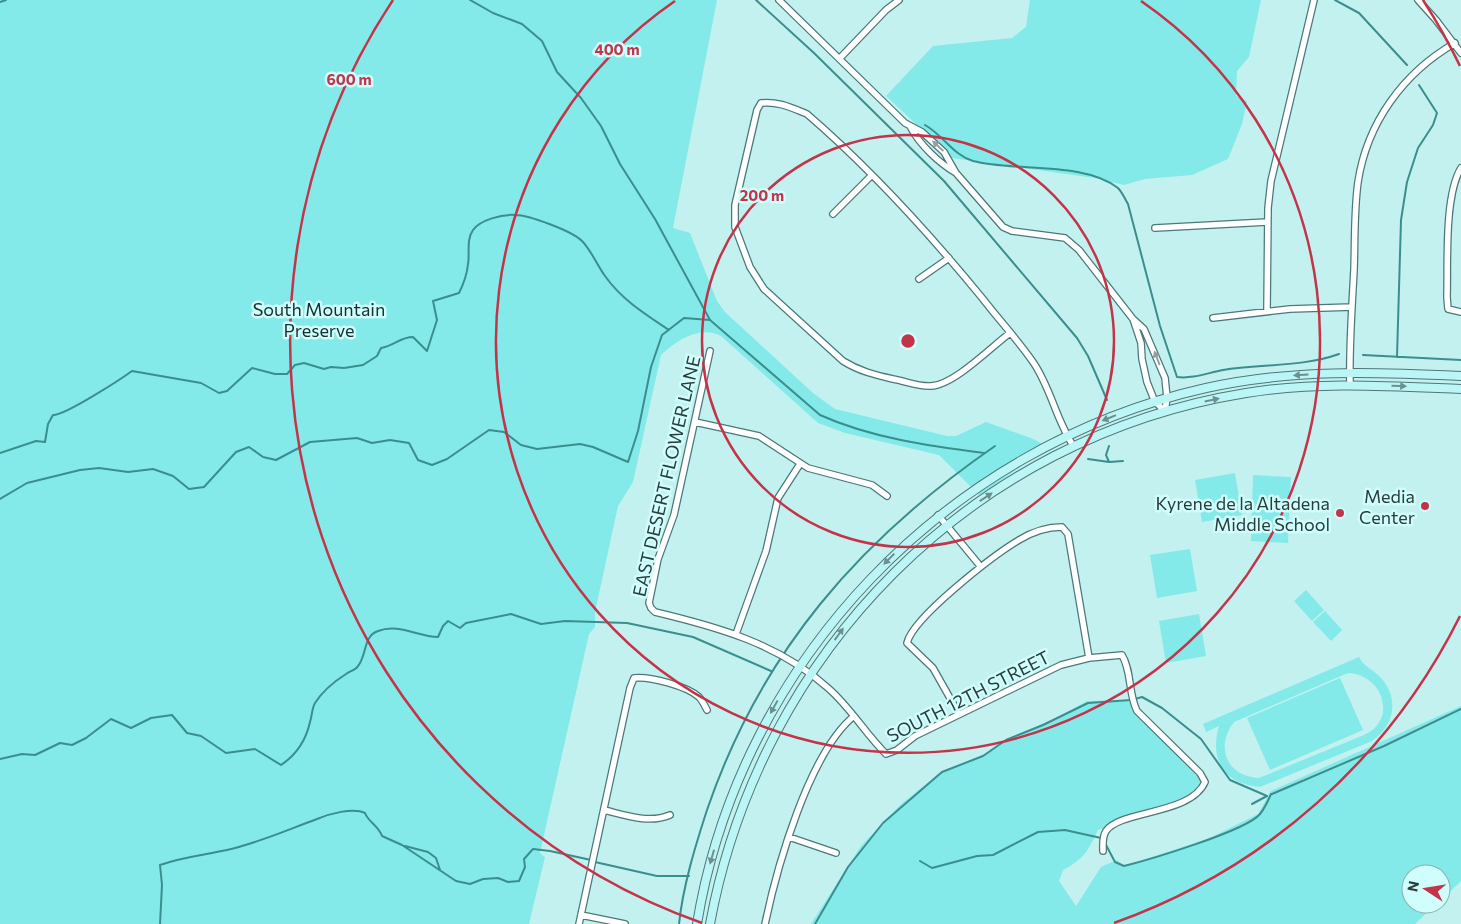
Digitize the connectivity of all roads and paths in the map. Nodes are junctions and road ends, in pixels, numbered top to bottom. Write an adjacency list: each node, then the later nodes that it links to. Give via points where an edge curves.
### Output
1 (779, 0): 7 (street)
2 (899, 0): 7 (street)
3 (1314, 0): 11 (street, via 1276,154)
4 (1418, 0): 5 (street)
5 (1455, 43): 6 (street); 15 (street, via 1426,62 1407,80 1368,140 1358,183)
6 (1461, 53)
7 (840, 58): 19 (street, via 947,168 956,173 1003,227 1012,231 1067,235)
8 (1461, 168): 17 (street, via 1454,186 1450,213 1446,297 1448,310)
9 (871, 176): 10 (street); 13 (street, via 910,213); 20 (street, via 807,114 787,106 761,103 734,216 735,227 757,280 843,361 873,374 931,386 944,383)
10 (832, 214)
11 (1268, 222): 12 (street); 16 (street)
12 (1155, 228)
13 (949, 258): 14 (street); 20 (street)
14 (919, 279)
15 (1352, 307): 16 (street); 22 (street)
16 (1267, 311): 18 (street)
17 (1461, 312)
18 (1213, 318)
19 (1133, 319): 26 (street, one-way to 19, via 1165,378 1150,340); 27 (street, via 1141,343 1147,382)
20 (1010, 333): 30 (street, via 1045,380)
21 (710, 350): 29 (street, EAST DESERT FLOWER LANE)
22 (1350, 371): 23 (street); 24 (street); 26 (street, one-way to 26, via 1242,381)
23 (1461, 376)
24 (1350, 384): 25 (street, one-way to 25); 28 (street, one-way to 24, via 1284,387)
25 (1461, 389)
26 (1167, 398): 27 (street); 28 (street)
27 (1155, 402): 28 (street); 30 (street, one-way to 30)
28 (1164, 411): 31 (street)
29 (695, 422): 32 (street, via 759,436); 37 (street, EAST DESERT FLOWER LANE, via 674,516 658,560 649,603 655,612)
30 (1066, 435): 31 (street); 34 (street, via 999,472)
31 (1074, 447): 35 (street, one-way to 31, via 1009,482)
32 (800, 464): 33 (street, via 872,485); 37 (street, via 778,498 766,551)
33 (887, 496)
34 (938, 515): 35 (street); 39 (street, one-way to 39, via 862,585)
35 (946, 525): 36 (street); 40 (street, one-way to 35, via 874,592)
36 (981, 567): 38 (street, via 1019,540 1036,532 1062,527 1068,534); 42 (street, via 927,616 909,635 907,643 933,668)
37 (736, 634): 39 (street)
38 (1089, 658): 42 (street, SOUTH 12TH STREET, via 1049,670); 49 (street, SOUTH 12TH STREET, via 1122,655 1132,702 1137,711 1200,773 1205,782 1202,790 1181,803 1106,830)
39 (800, 666): 40 (street); 44 (street, one-way to 44, via 776,702)
40 (810, 674): 43 (street); 45 (street, via 770,740)
41 (708, 710): 46 (street, via 699,697 683,687 634,678)
42 (960, 714): 43 (street, SOUTH 12TH STREET, via 886,754)
43 (854, 716): 48 (street, via 839,730 811,780)
44 (738, 780): 45 (street); 54 (street, one-way to 54, via 718,837)
45 (750, 786): 55 (street, via 721,872)
46 (604, 810): 47 (street, via 650,820); 51 (street)
47 (670, 816)
48 (789, 837): 50 (street); 56 (street)
49 (1104, 851)
50 (836, 853)
51 (581, 914): 52 (street); 53 (street)
52 (579, 924)
53 (625, 924)
54 (697, 924)
55 (710, 924)
56 (765, 924)

